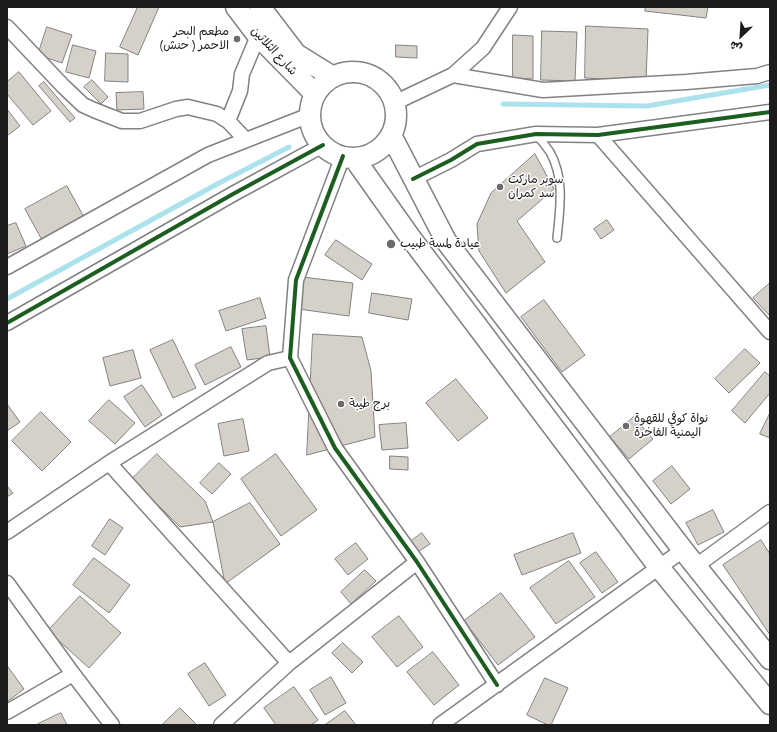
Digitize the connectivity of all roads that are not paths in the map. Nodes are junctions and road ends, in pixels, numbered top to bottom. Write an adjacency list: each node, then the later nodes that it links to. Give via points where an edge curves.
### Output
1 (236, 7): 5 (main road, شارع الثلاثين)
2 (260, 7): 8 (main road, شارع الثلاثين, via 296,54)
3 (510, 7): 7 (street, via 483,48)
4 (8, 34): 13 (street, via 83,105 106,115 122,121 140,121 188,107 217,114)
5 (258, 36): 9 (main road, شارع الثلاثين); 13 (street, via 242,74 240,91)
6 (770, 72): 7 (street, via 756,76 694,82 543,90)
7 (453, 75): 10 (street)
8 (333, 78): 9 (main road, via 322,85); 10 (main road, via 352,71 374,77 390,92)
9 (315, 94): 12 (main road)
10 (394, 103): 15 (main road, via 395,125)
11 (770, 112): 16 (street)
12 (310, 115): 17 (street); 18 (main road, via 314,132)
13 (228, 122): 17 (street)
14 (536, 134): 16 (street); 20 (street, via 477,144); 21 (lane, via 550,153 560,179)
15 (391, 135): 19 (main road, via 375,151 365,156); 20 (main road)
16 (598, 135): 24 (street)
17 (246, 140): 22 (street, via 208,155)
18 (323, 145): 19 (main road, via 332,152); 23 (street)
19 (348, 157): 25 (street, via 296,280); 31 (main road)
20 (413, 179): 29 (main road, via 446,241)
21 (558, 238)
22 (7, 266)
23 (7, 323)
24 (770, 332)
25 (290, 358): 26 (street, via 268,363); 30 (street, via 335,448)
26 (109, 463): 28 (street); 35 (street)
27 (770, 512): 32 (street)
28 (7, 532)
29 (683, 550): 31 (street); 32 (main road)
30 (417, 562): 35 (street); 37 (street)
31 (658, 566): 37 (street); 38 (main road)
32 (696, 566): 34 (main road)
33 (7, 583): 36 (street)
34 (770, 659)
35 (289, 664): 41 (street)
36 (73, 674): 39 (street); 40 (street)
37 (497, 685): 42 (street)
38 (770, 704)
39 (7, 712)
40 (112, 725)
41 (221, 725)
42 (440, 725)

